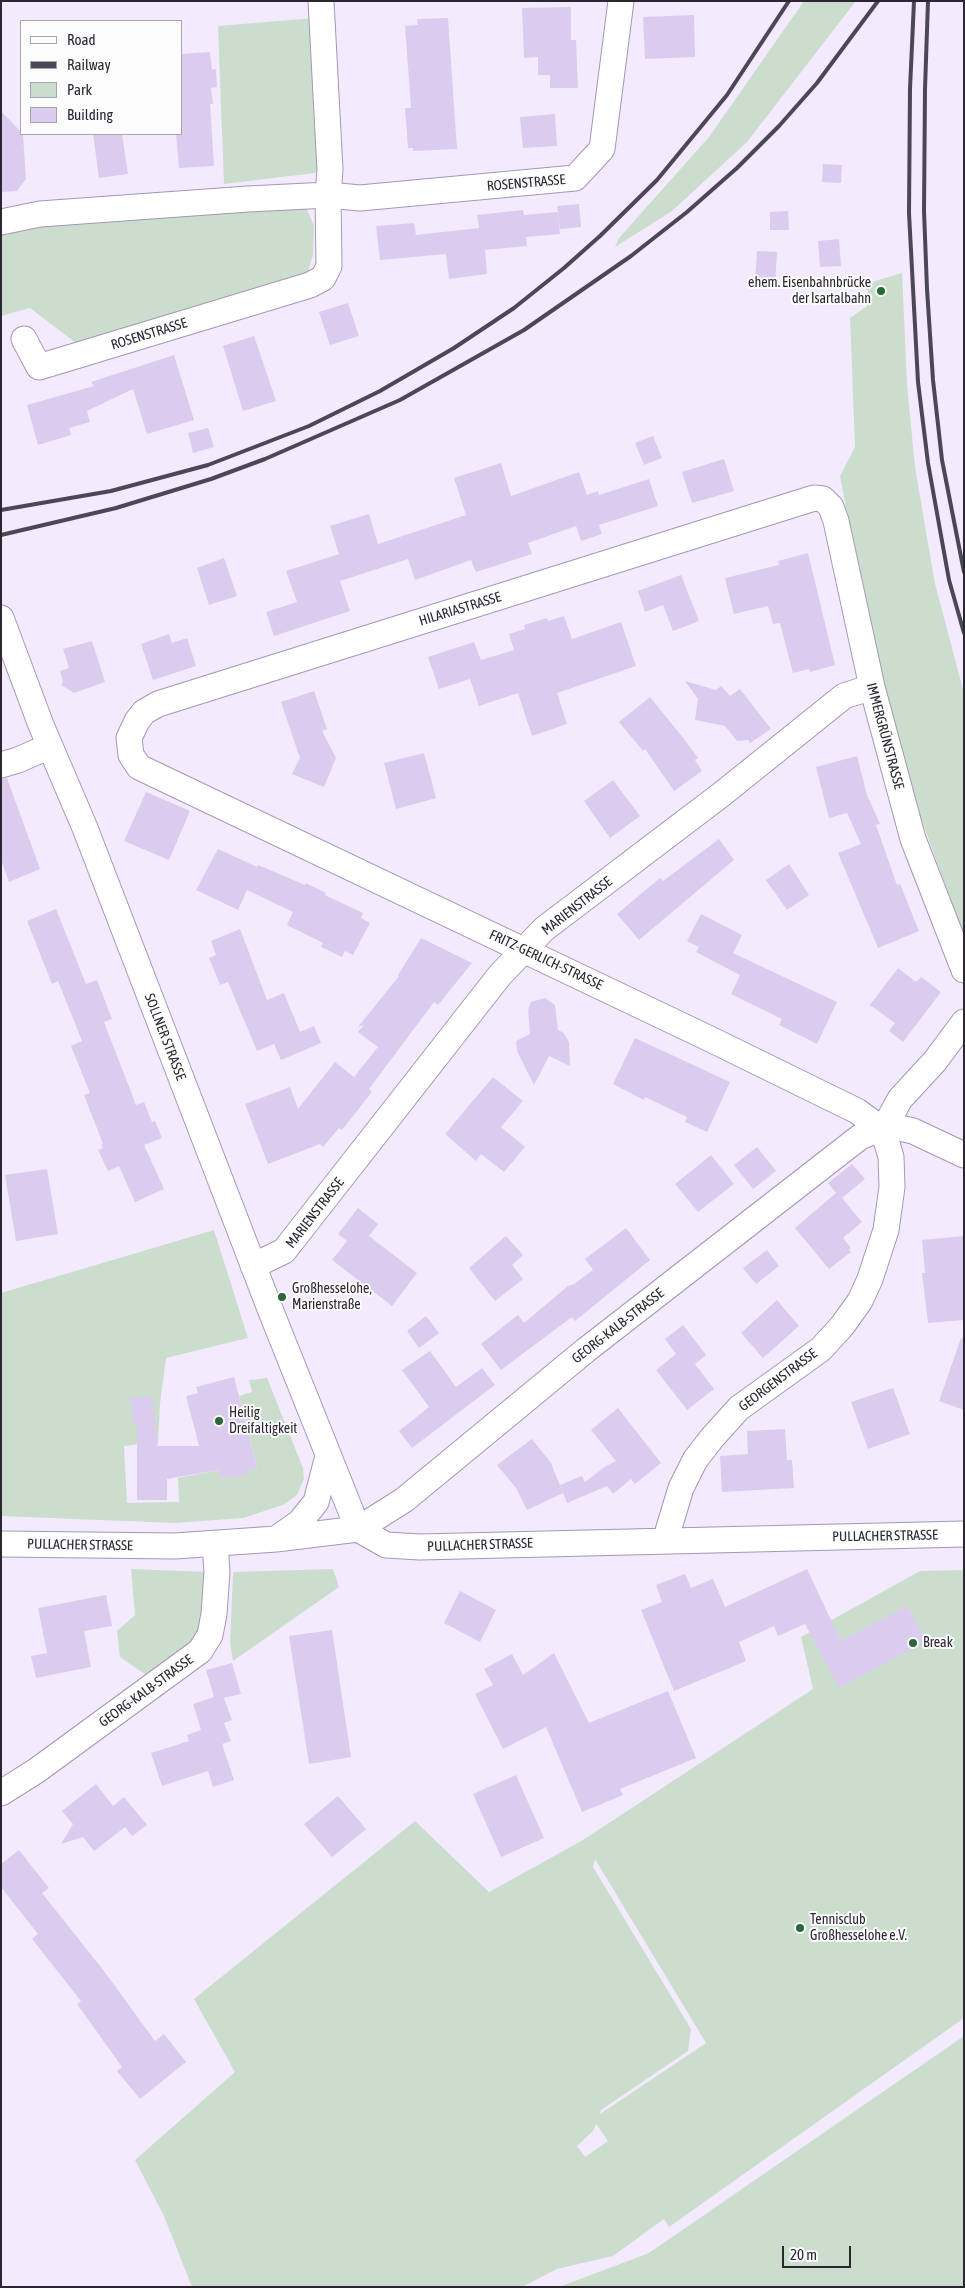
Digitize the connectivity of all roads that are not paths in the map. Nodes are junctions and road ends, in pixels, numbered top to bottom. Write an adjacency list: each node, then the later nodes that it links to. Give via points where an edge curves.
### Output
1 (322, 4): 3 (street, ROSENSTRASSE, via 330,170)
2 (621, 6): 3 (street, ROSENSTRASSE, via 602,149 575,178 360,198)
3 (328, 195): 4 (street, ROSENSTRASSE, via 40,214); 5 (street, ROSENSTRASSE, via 329,266 323,278 310,285 39,367)
4 (1, 222)
5 (24, 339)
6 (823, 499): 8 (street, IMMERGRÜNSTRASSE, via 831,507 836,521); 10 (street, HILARIASTRASSE, via 814,498 158,704 144,712 137,721 129,738)
7 (1, 618): 9 (street, SOLLNER STRASSE)
8 (872, 688): 12 (street, MARIENSTRASSE, via 844,696 722,794 544,929); 13 (street, IMMERGRÜNSTRASSE, via 913,839)
9 (50, 746): 11 (street); 17 (street, SOLLNER STRASSE)
10 (131, 756): 12 (street, FRITZ-GERLICH-STRASSE, via 139,767 158,777)
11 (1, 765)
12 (524, 950): 15 (street, FRITZ-GERLICH-STRASSE, via 857,1111); 17 (street, MARIENSTRASSE, via 500,975 284,1251)
13 (964, 970)
14 (964, 1022): 15 (street, via 900,1100)
15 (883, 1130): 16 (street, via 900,1128 913,1131); 19 (street, GEORG-KALB-STRASSE, via 860,1137 586,1350 404,1500); 22 (street, GEORGENSTRASSE, via 891,1157 892,1187 886,1230 860,1301 821,1349 739,1408 712,1438 695,1460 681,1488)
16 (964, 1156)
17 (253, 1266): 18 (street, SOLLNER STRASSE)
18 (328, 1456): 19 (street, SOLLNER STRASSE); 21 (street, via 316,1502 300,1522)
19 (358, 1530): 21 (street, PULLACHER STRASSE); 22 (street, PULLACHER STRASSE, via 386,1545)
20 (964, 1534): 22 (street, PULLACHER STRASSE)
21 (276, 1539): 24 (street, PULLACHER STRASSE)
22 (665, 1541)
23 (1, 1544): 24 (street, PULLACHER STRASSE)
24 (215, 1544): 25 (street, GEORG-KALB-STRASSE, via 214,1614 210,1635 200,1651)
25 (1, 1793)

